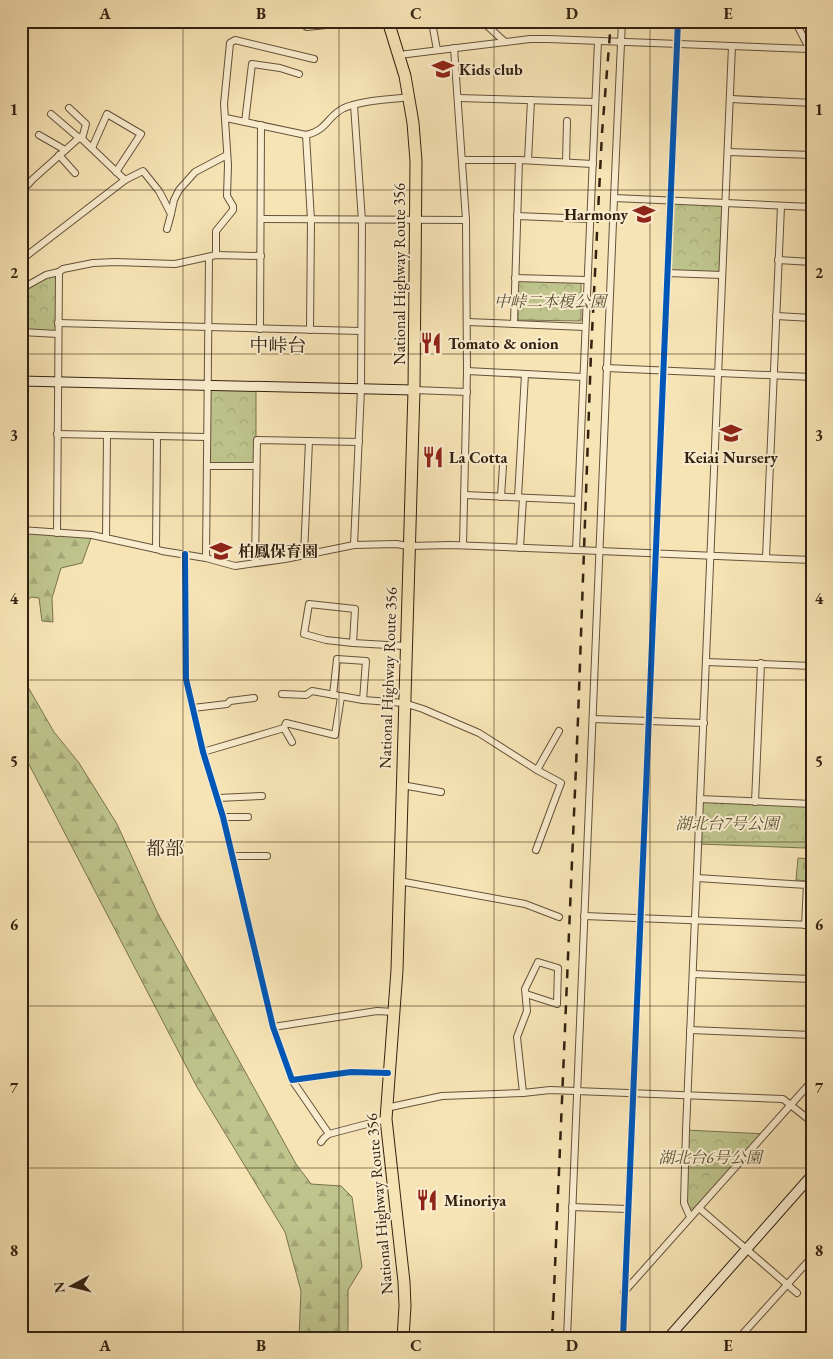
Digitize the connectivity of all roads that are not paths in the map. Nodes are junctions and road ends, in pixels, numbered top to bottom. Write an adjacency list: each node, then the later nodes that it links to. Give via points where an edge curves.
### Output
1 (297, 21): 2 (street, via 307,27 326,26)
2 (326, 21)
3 (388, 21): 17 (highway, National Highway Route 356)
4 (437, 21): 15 (street, via 433,28)
5 (482, 21): 10 (street)
6 (622, 21): 11 (street)
7 (678, 21): 12 (street)
8 (795, 21): 16 (street)
9 (598, 41): 10 (street, via 548,39); 11 (street); 24 (street)
10 (505, 42): 14 (street)
11 (621, 42): 12 (street); 50 (street)
12 (676, 44): 13 (street); 51 (street)
13 (732, 46): 16 (street); 22 (street)
14 (454, 48): 15 (street); 21 (street)
15 (437, 50): 17 (street)
16 (811, 50)
17 (399, 55): 20 (highway, National Highway Route 356)
18 (314, 59): 29 (street, via 235,40 230,43 224,104)
19 (299, 74): 31 (street, via 252,64)
20 (409, 97): 26 (street); 60 (highway, National Highway Route 356, via 416,161)
21 (458, 98): 23 (street); 41 (street)
22 (730, 99): 25 (street); 37 (street)
23 (531, 100): 24 (street); 43 (street)
24 (596, 102): 45 (street)
25 (812, 103)
26 (354, 105): 34 (street, via 335,114 322,129); 62 (street)
27 (70, 108): 35 (street, via 86,124)
28 (51, 114): 35 (street)
29 (226, 118): 31 (street); 39 (street)
30 (567, 121): 44 (street)
31 (245, 122): 32 (street)
32 (261, 125): 34 (street); 58 (street)
33 (39, 135): 38 (street)
34 (306, 135): 59 (street)
35 (80, 139): 36 (street); 38 (street)
36 (92, 148): 46 (street); 46 (street, via 107,114 141,134)
37 (728, 152): 40 (street); 52 (street)
38 (62, 153): 47 (street); 49 (street)
39 (227, 155): 55 (street, via 195,172 179,190); 64 (street, via 227,196 233,210 216,231)
40 (812, 155)
41 (463, 160): 42 (street); 61 (street)
42 (519, 160): 43 (street); 56 (street)
43 (528, 160): 44 (street)
44 (566, 162): 45 (street)
45 (593, 164): 57 (street)
46 (116, 172): 48 (street)
47 (76, 173)
48 (125, 180): 55 (street, via 143,171); 67 (street)
49 (21, 192)
50 (614, 198): 51 (street); 88 (street)
51 (670, 201): 52 (street); 71 (street)
52 (726, 204): 53 (street); 72 (street)
53 (781, 206): 54 (street); 68 (street)
54 (812, 207)
55 (171, 214): 63 (street)
56 (517, 216): 57 (street); 73 (street)
57 (590, 219): 74 (street)
58 (261, 220): 59 (street); 65 (street)
59 (311, 220): 62 (street); 84 (street)
60 (415, 220): 61 (street); 62 (street); 100 (highway, National Highway Route 356)
61 (466, 220): 78 (street)
62 (362, 221): 85 (street)
63 (167, 229)
64 (216, 255): 65 (street); 66 (street)
65 (261, 256): 83 (street)
66 (208, 257): 70 (street, via 176,264 94,263); 82 (street)
67 (21, 260)
68 (778, 260): 69 (street); 76 (street)
69 (812, 262)
70 (60, 272): 75 (street, via 46,275); 79 (street)
71 (667, 273): 72 (street); 89 (street)
72 (722, 275): 91 (street)
73 (515, 278): 74 (street); 80 (street)
74 (587, 280): 81 (street)
75 (21, 289)
76 (776, 316): 77 (street); 93 (street)
77 (812, 318)
78 (468, 322): 80 (street); 90 (street)
79 (58, 323): 82 (street); 87 (street)
80 (514, 323): 81 (street)
81 (585, 327): 94 (street)
82 (208, 328): 83 (street); 98 (street)
83 (260, 329): 84 (street)
84 (310, 330): 85 (street)
85 (361, 331): 99 (street)
86 (21, 332): 87 (street)
87 (58, 334): 97 (street)
88 (606, 368): 89 (street); 124 (street)
89 (663, 370): 91 (street); 126 (street)
90 (467, 371): 92 (street); 101 (street)
91 (718, 373): 93 (street); 128 (street)
92 (525, 374): 94 (street); 113 (street)
93 (773, 375): 95 (street); 130 (street)
94 (583, 377): 114 (street)
95 (812, 377)
96 (21, 381): 97 (street)
97 (58, 381): 98 (street); 102 (street)
98 (208, 385): 99 (street); 105 (street)
99 (361, 389): 100 (street); 107 (street)
100 (414, 390): 101 (street); 119 (highway, National Highway Route 356)
101 (467, 392): 111 (street)
102 (57, 434): 103 (street); 116 (street)
103 (108, 435): 104 (street); 117 (street)
104 (157, 436): 105 (street); 122 (street)
105 (208, 437): 109 (street)
106 (309, 441): 107 (street); 110 (street, via 257,440); 127 (street)
107 (358, 442): 118 (street)
108 (503, 465): 112 (street)
109 (208, 466): 110 (street); 129 (street)
110 (256, 466): 132 (street)
111 (465, 495): 112 (street); 120 (street)
112 (501, 497): 113 (street)
113 (521, 498): 114 (street); 121 (street)
114 (578, 500): 123 (street)
115 (21, 530): 116 (street)
116 (56, 533): 117 (street)
117 (106, 538): 122 (street)
118 (354, 546): 119 (street); 127 (street)
119 (408, 546): 120 (street); 134 (highway, National Highway Route 356)
120 (463, 546): 121 (street)
121 (520, 548): 123 (street)
122 (156, 549): 125 (street)
123 (576, 550): 124 (street)
124 (599, 551): 126 (street); 145 (street)
125 (185, 554): 129 (street); 144 (street, via 185,666)
126 (655, 554): 128 (street); 146 (street)
127 (304, 555): 132 (street)
128 (711, 556): 130 (street); 135 (street)
129 (206, 558): 132 (street, via 236,566)
130 (766, 558): 131 (street)
131 (812, 560)
132 (255, 563)
133 (353, 643): 133 (street, via 304,634 309,604 355,609); 134 (street)
134 (405, 646): 143 (highway, National Highway Route 356)
135 (706, 662): 136 (street); 147 (street)
136 (761, 664): 137 (street); 159 (street)
137 (812, 666)
138 (282, 694): 139 (street, via 306,695 312,691)
139 (333, 695): 140 (street); 142 (street, via 337,659 366,660)
140 (341, 697): 142 (street); 148 (street, via 336,735 286,723)
141 (254, 698): 144 (street)
142 (363, 700): 143 (street)
143 (404, 703): 153 (street, via 479,733); 154 (highway, National Highway Route 356)
144 (193, 708): 151 (street)
145 (593, 719): 146 (street); 169 (street)
146 (648, 721): 147 (street); 170 (street)
147 (704, 723): 158 (street)
148 (284, 728): 150 (street); 151 (street)
149 (559, 731): 153 (street)
150 (292, 742)
151 (203, 752): 157 (street)
152 (812, 763): 160 (street)
153 (537, 770): 163 (street, via 561,783)
154 (402, 785): 155 (street); 167 (highway, National Highway Route 356)
155 (441, 792)
156 (262, 796): 157 (street)
157 (218, 798): 161 (street)
158 (700, 799): 159 (street); 166 (street)
159 (755, 802): 160 (street)
160 (811, 804)
161 (223, 817): 162 (street); 164 (street)
162 (248, 817)
163 (536, 850)
164 (232, 856): 165 (street); 177 (street)
165 (267, 856)
166 (697, 878): 171 (street); 172 (street, via 807,885)
167 (399, 881): 168 (street, via 522,904); 176 (highway, National Highway Route 356)
168 (560, 916)
169 (584, 916): 170 (street); 183 (street)
170 (640, 918): 171 (street); 185 (street)
171 (695, 921): 172 (street); 173 (street)
172 (808, 925)
173 (693, 974): 174 (street); 178 (street)
174 (812, 979)
175 (526, 994): 175 (street, via 525,989 538,962 558,968 557,1004); 184 (street, via 527,1011 517,1036)
176 (394, 1012): 177 (street, via 377,1011); 180 (highway, National Highway Route 356)
177 (273, 1027): 181 (street)
178 (690, 1030): 179 (street); 186 (street)
179 (812, 1035)
180 (388, 1073): 181 (street, via 351,1072); 188 (highway, National Highway Route 356)
181 (292, 1080): 190 (street)
182 (812, 1081): 187 (street)
183 (577, 1091): 184 (street); 185 (street); 193 (street)
184 (523, 1093): 188 (street, via 442,1096)
185 (632, 1093): 186 (street); 195 (street)
186 (688, 1096): 187 (street, via 783,1099); 196 (street, via 684,1203)
187 (792, 1104): 189 (street); 194 (street)
188 (386, 1113): 190 (street); 202 (highway, National Highway Route 356, via 404,1282)
189 (812, 1122)
190 (330, 1134): 191 (street)
191 (321, 1142)
192 (812, 1175): 197 (street)
193 (572, 1207): 195 (street); 203 (street)
194 (699, 1208): 196 (street); 197 (street)
195 (627, 1209): 200 (street)
196 (690, 1217): 200 (street)
197 (746, 1249): 199 (street); 205 (street)
198 (812, 1257): 199 (street)
199 (788, 1284): 201 (street); 206 (street)
200 (624, 1292): 204 (street)
201 (797, 1293)
202 (404, 1338)
203 (567, 1338)
204 (623, 1338)
205 (668, 1338)
206 (740, 1338)

